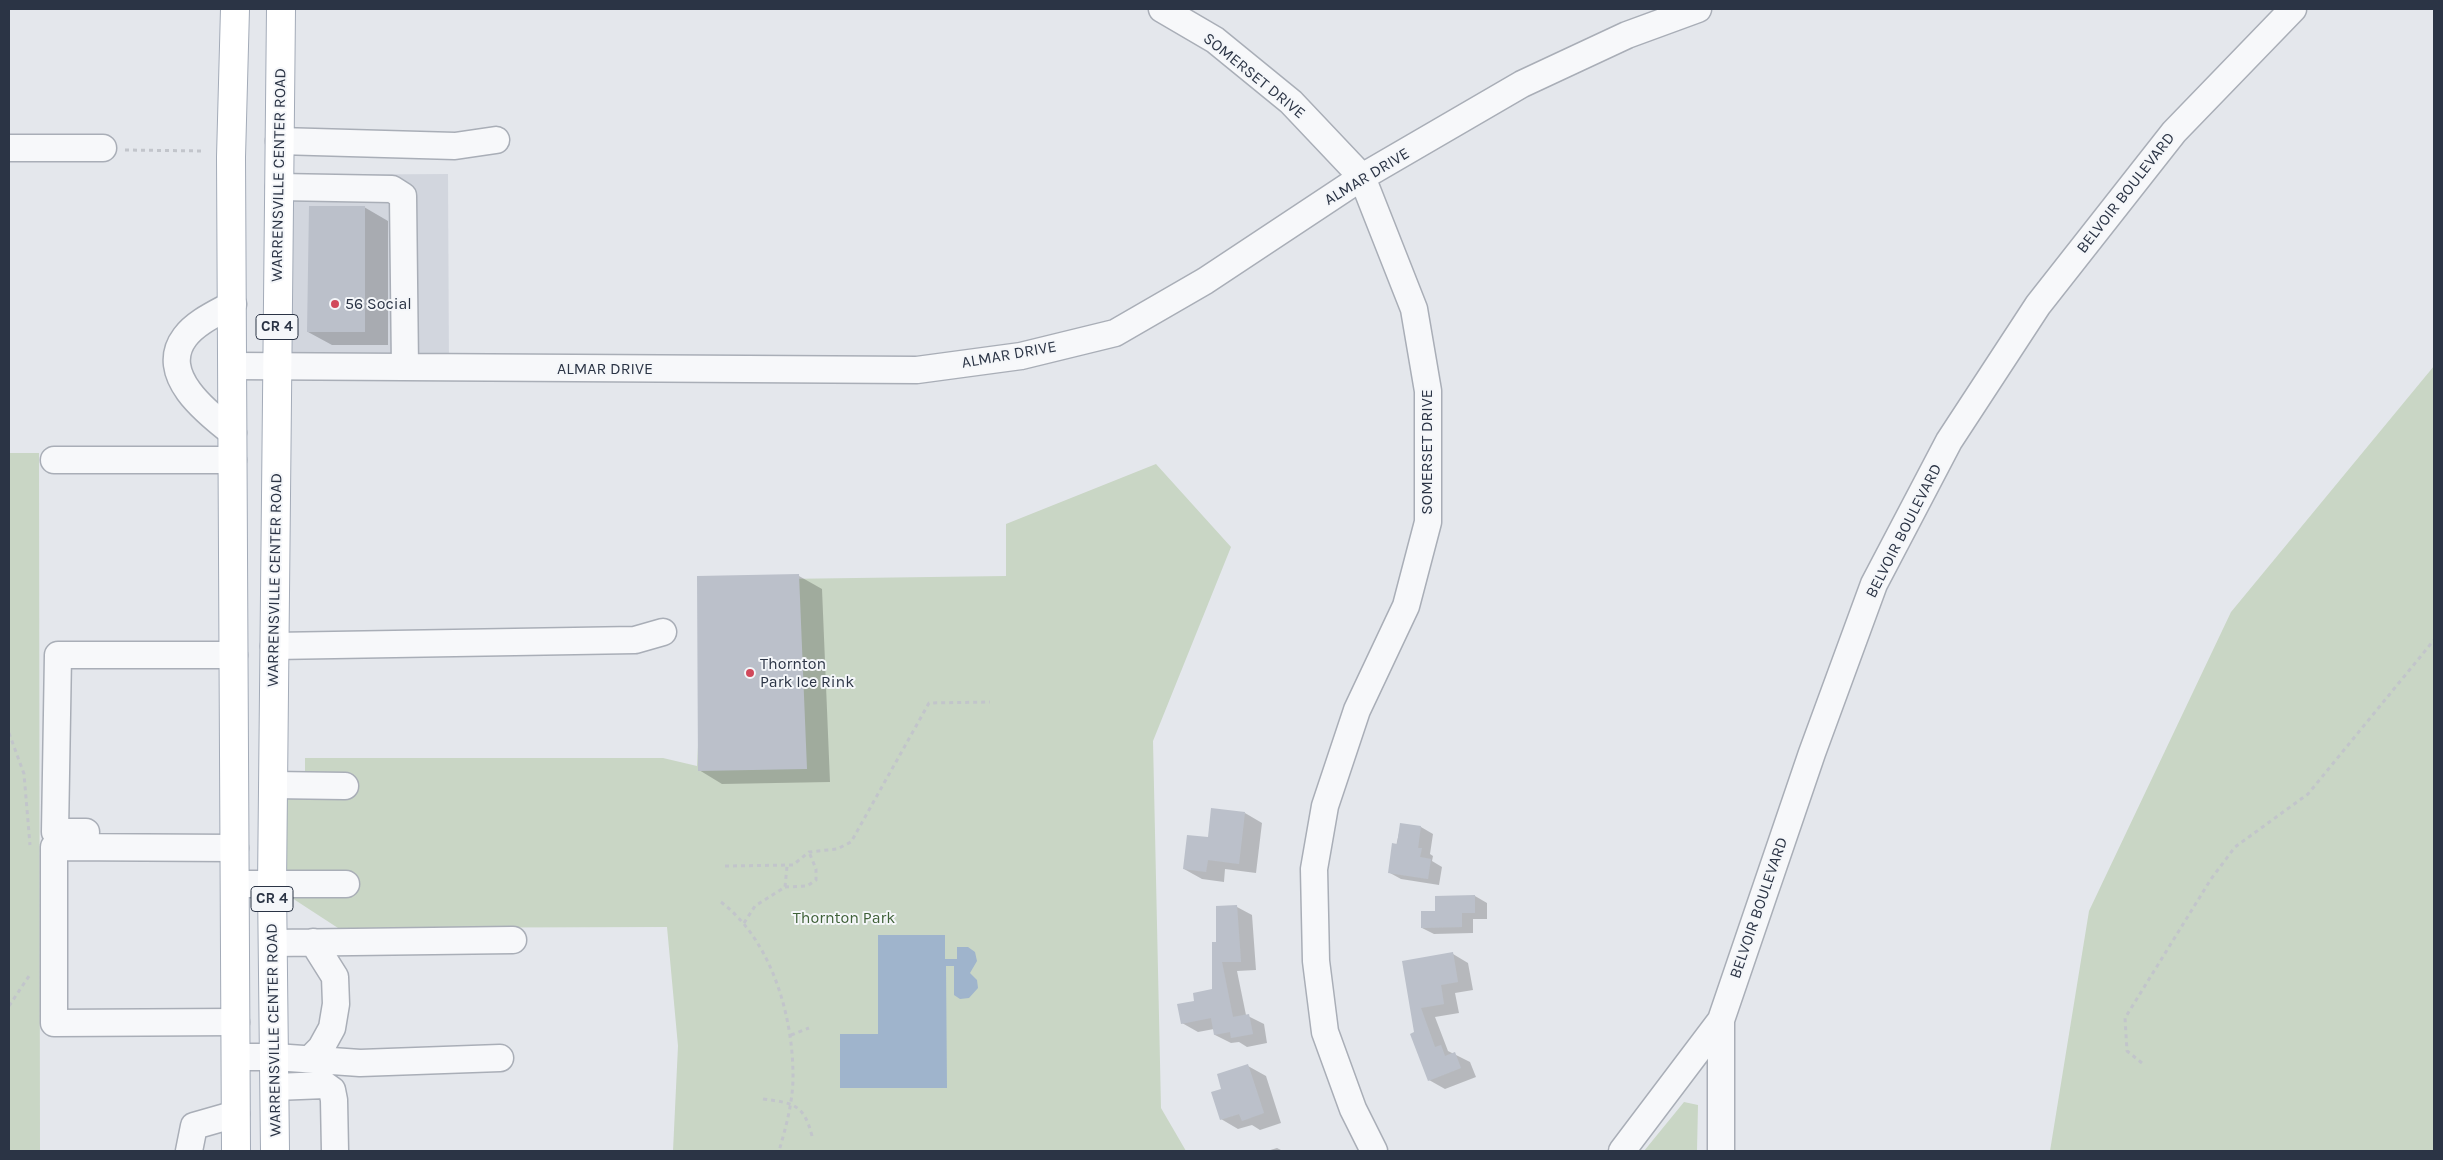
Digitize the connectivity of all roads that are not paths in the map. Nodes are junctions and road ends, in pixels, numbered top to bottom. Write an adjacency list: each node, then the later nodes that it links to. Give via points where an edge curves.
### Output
1 (235, 9): 12 (main road, via 231,156)
2 (281, 9): 7 (main road, WARRENSVILLE CENTER ROAD / CR 4)
3 (1162, 9): 10 (street, SOMERSET DRIVE, via 1215,40 1291,102)
4 (1698, 9): 10 (street, ALMAR DRIVE, via 1627,35 1522,84)
5 (2294, 9): 31 (street, BELVOIR BOULEVARD, via 2168,140 2038,305 1950,441 1874,584 1812,753)
6 (496, 140): 7 (street, via 455,146)
7 (279, 141): 11 (main road, WARRENSVILLE CENTER ROAD / CR 4)
8 (9, 148): 9 (street)
9 (114, 149)
10 (1362, 177): 15 (street, ALMAR DRIVE, via 1205,281 1115,333 1021,356 916,370); 43 (street, SOMERSET DRIVE, via 1414,309 1428,391 1428,522 1406,606 1357,710 1324,806 1314,869 1316,961 1325,1032 1353,1109)
11 (279, 187): 14 (main road, WARRENSVILLE CENTER ROAD / CR 4); 15 (street, via 392,189 403,196)
12 (233, 304): 13 (main road); 16 (street, via 184,337 178,355 179,372 185,388 209,415)
13 (233, 366): 14 (street, ALMAR DRIVE); 16 (main road)
14 (277, 367): 15 (street, ALMAR DRIVE); 20 (main road, WARRENSVILLE CENTER ROAD / CR 4)
15 (405, 367)
16 (233, 433): 18 (main road)
17 (54, 460): 18 (street)
18 (233, 460): 21 (main road)
19 (663, 632): 20 (street, via 635,640)
20 (274, 646): 22 (main road, WARRENSVILLE CENTER ROAD / CR 4)
21 (234, 656): 24 (main road); 24 (street, via 58,656 55,832 207,832)
22 (273, 784): 23 (street); 27 (main road, WARRENSVILLE CENTER ROAD / CR 4)
23 (345, 786)
24 (235, 841): 25 (main road); 32 (street, via 54,847 54,1023)
25 (235, 884): 27 (street); 32 (main road)
26 (346, 884): 27 (street)
27 (272, 885): 30 (main road, WARRENSVILLE CENTER ROAD / CR 4)
28 (513, 940): 29 (street)
29 (313, 942): 30 (street); 36 (street, via 335,977 336,1004 332,1028 321,1048)
30 (273, 943): 33 (main road, WARRENSVILLE CENTER ROAD / CR 4)
31 (1721, 1020): 44 (street); 45 (street, BELVOIR BOULEVARD)
32 (236, 1022): 34 (main road)
33 (275, 1057): 34 (street); 36 (street); 37 (main road, WARRENSVILLE CENTER ROAD / CR 4)
34 (236, 1058): 38 (main road)
35 (500, 1058): 36 (street, via 360,1063)
36 (310, 1059)
37 (275, 1087): 41 (main road, WARRENSVILLE CENTER ROAD / CR 4); 42 (street, via 325,1085 332,1090)
38 (236, 1114): 39 (street, via 194,1126); 40 (main road)
39 (189, 1151)
40 (236, 1151)
41 (276, 1151)
42 (334, 1151)
43 (1374, 1151)
44 (1622, 1151)
45 (1721, 1151)

